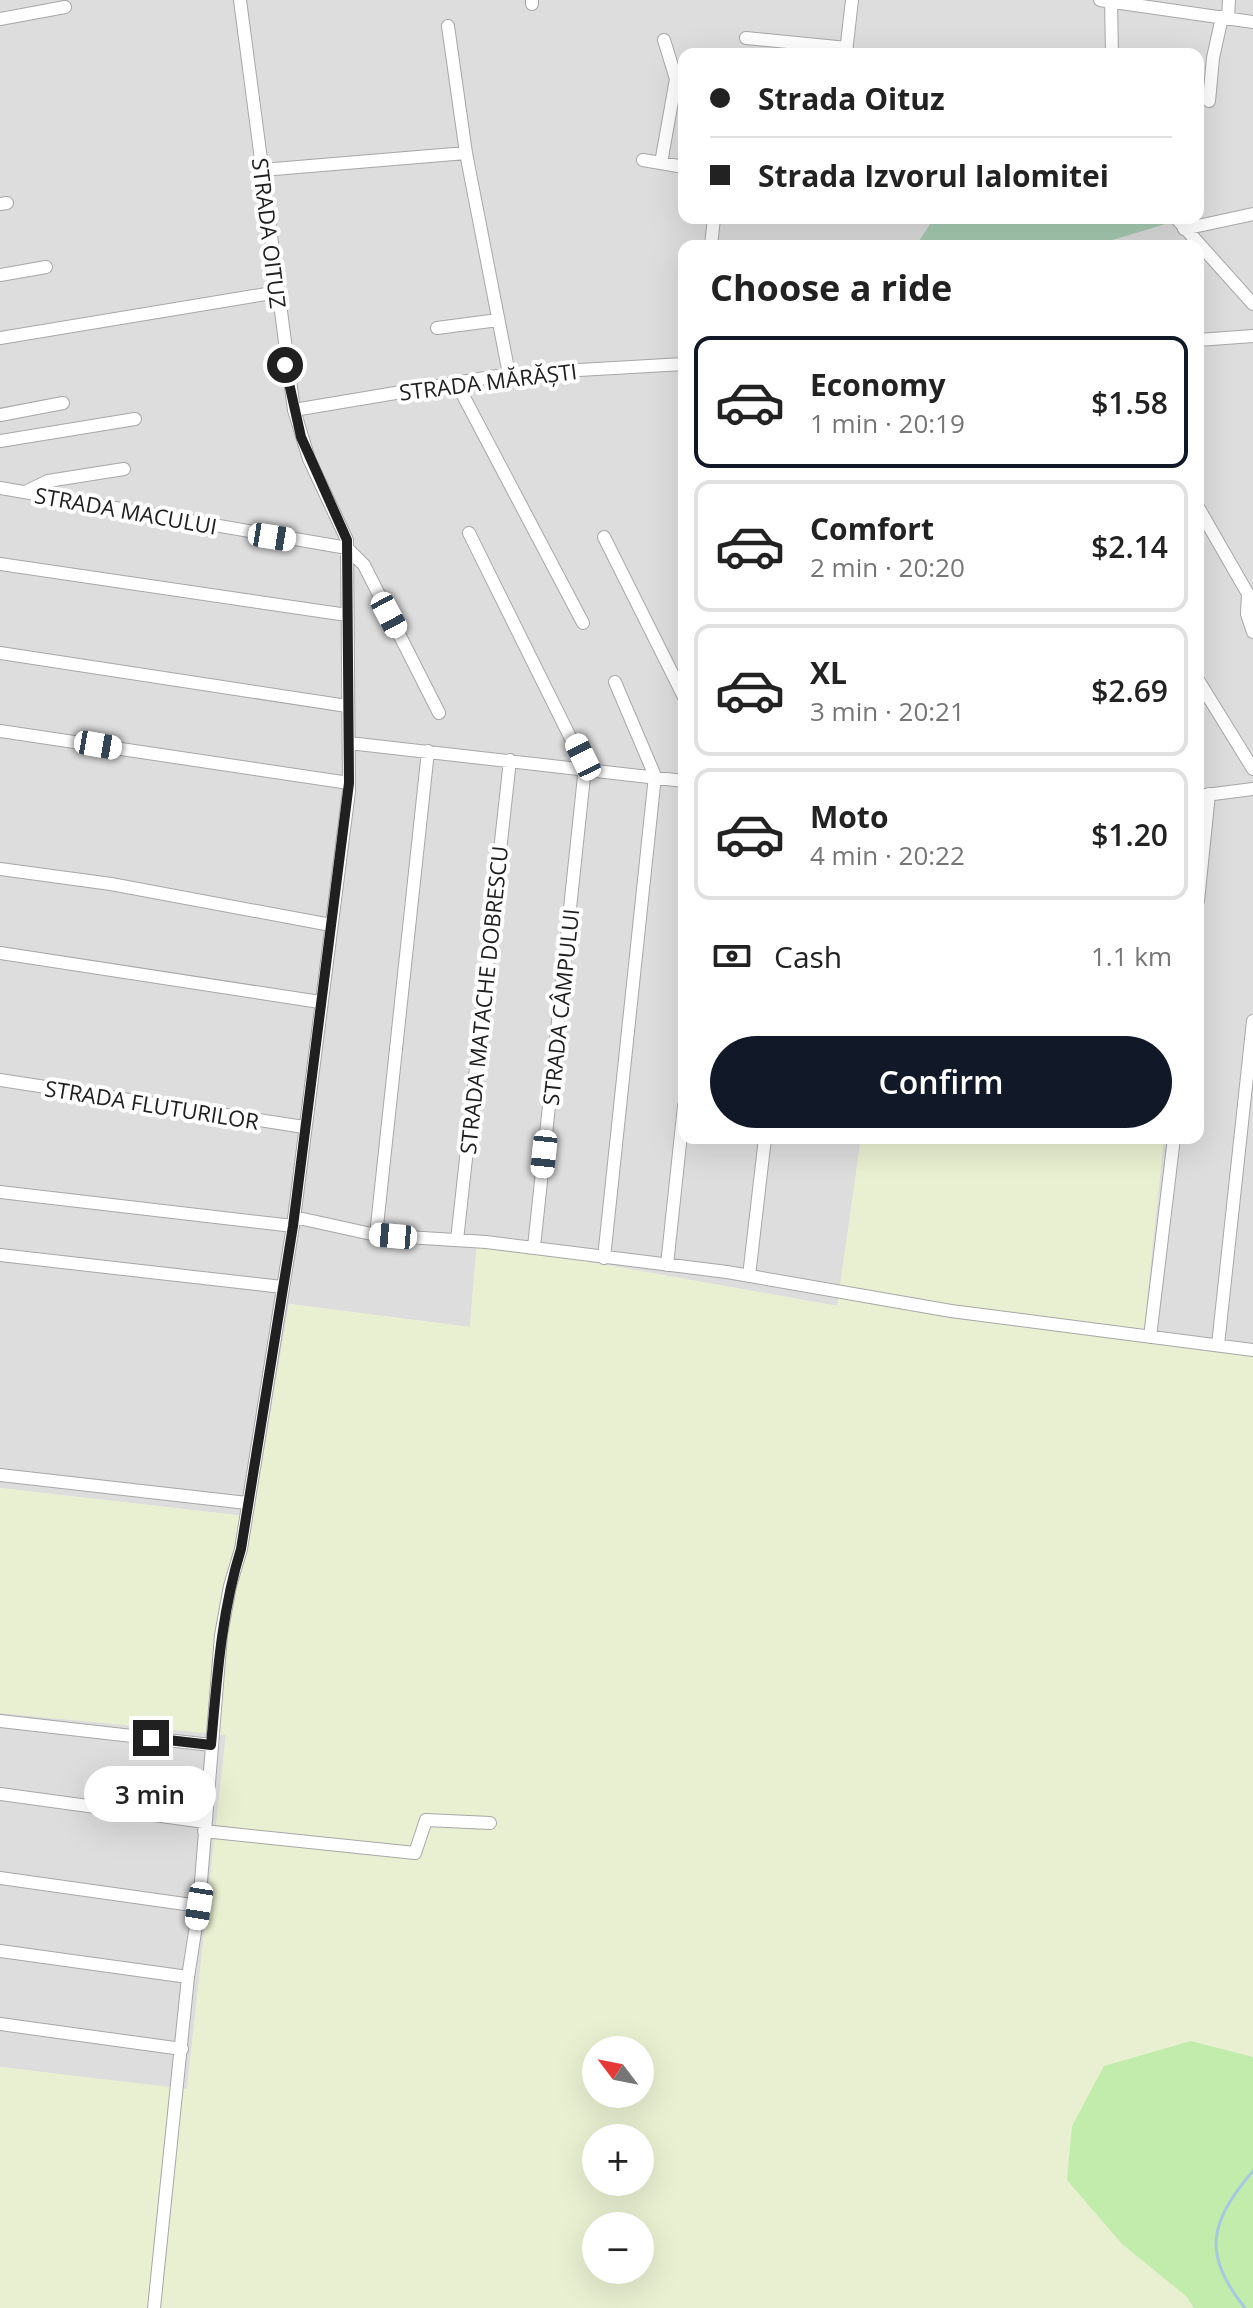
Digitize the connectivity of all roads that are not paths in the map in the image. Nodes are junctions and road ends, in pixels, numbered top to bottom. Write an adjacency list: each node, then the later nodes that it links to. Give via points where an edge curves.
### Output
1 (240, 0): 20 (street, STRADA OITUZ)
2 (852, 0): 13 (street)
3 (1229, 0): 6 (street)
4 (1107, 1): 6 (street); 14 (street)
5 (65, 7): 7 (street)
6 (1225, 17): 8 (street); 15 (street, via 1213,58)
7 (0, 19)
8 (1253, 22)
9 (448, 26): 16 (street)
10 (746, 38): 12 (street)
11 (664, 40): 18 (street, via 676,79)
12 (823, 48)
13 (846, 48)
14 (1111, 48)
15 (1209, 101)
16 (466, 153): 20 (street); 30 (street)
17 (643, 160): 18 (street)
18 (661, 163): 19 (street)
19 (678, 166)
20 (262, 170): 28 (street, STRADA OITUZ)
21 (1253, 214): 22 (street)
22 (1204, 221)
23 (1180, 224): 24 (street)
24 (1195, 240)
25 (1204, 250): 29 (street)
26 (46, 267): 27 (street)
27 (0, 275)
28 (278, 292): 33 (street); 39 (street, STRADA OITUZ)
29 (1253, 304)
30 (498, 320): 31 (street); 36 (street)
31 (437, 328)
32 (1253, 336): 34 (street)
33 (0, 338)
34 (1204, 340)
35 (678, 366): 36 (street, STRADA MĂRĂȘTI)
36 (509, 374): 37 (street, STRADA MĂRĂȘTI)
37 (456, 382): 39 (street, STRADA MĂRĂȘTI); 52 (street)
38 (63, 403): 40 (street)
39 (294, 410): 49 (street, STRADA OITUZ)
40 (0, 415)
41 (135, 419): 42 (street)
42 (0, 441)
43 (124, 469): 45 (street, via 48,481)
44 (0, 488): 45 (street, STRADA MACULUI)
45 (25, 492): 49 (street, STRADA MACULUI)
46 (1204, 517): 53 (street, via 1248,594)
47 (469, 533): 64 (street)
48 (604, 537): 56 (street)
49 (347, 548): 51 (street, STRADA OITUZ); 59 (street, via 364,565)
50 (0, 564): 51 (street)
51 (347, 615): 58 (street, STRADA OITUZ)
52 (583, 623)
53 (1253, 632)
54 (0, 653): 58 (street)
55 (615, 682): 66 (street)
56 (678, 685)
57 (1204, 690): 65 (street)
58 (347, 706): 61 (street, STRADA OITUZ)
59 (439, 713)
60 (0, 731): 68 (street)
61 (349, 743): 62 (street); 68 (street, STRADA OITUZ)
62 (428, 751): 63 (street); 83 (street)
63 (510, 760): 64 (street); 84 (street, STRADA MATACHE DOBRESCU)
64 (585, 767): 66 (street); 85 (street, STRADA CÂMPULUI)
65 (1253, 769)
66 (655, 776): 67 (street); 87 (street)
67 (678, 780)
68 (349, 783): 72 (street, STRADA OITUZ)
69 (1253, 789): 70 (street)
70 (1204, 795)
71 (0, 869): 72 (street)
72 (331, 925): 74 (street, STRADA OITUZ)
73 (0, 953): 74 (street)
74 (320, 1002): 77 (street, STRADA OITUZ)
75 (1253, 1021): 92 (street)
76 (0, 1080): 77 (street, STRADA FLUTURILOR)
77 (304, 1127): 82 (street, STRADA OITUZ)
78 (680, 1144): 88 (street)
79 (764, 1144): 89 (street)
80 (1173, 1144): 91 (street)
81 (0, 1192): 82 (street)
82 (293, 1221): 83 (street); 90 (street, STRADA OITUZ)
83 (376, 1235): 84 (street)
84 (457, 1240): 85 (street)
85 (534, 1247): 87 (street)
86 (0, 1255): 90 (street)
87 (604, 1258): 88 (street)
88 (667, 1265): 89 (street)
89 (749, 1276): 91 (street, via 951,1311)
90 (282, 1287): 95 (street, STRADA OITUZ)
91 (1150, 1337): 92 (street)
92 (1218, 1345): 93 (street)
93 (1253, 1350)
94 (0, 1475): 95 (street)
95 (247, 1503): 97 (street, STRADA OITUZ, via 221,1635)
96 (0, 1721): 97 (street)
97 (211, 1745): 100 (street, STRADA OITUZ)
98 (0, 1794): 100 (street)
99 (490, 1823): 100 (street, via 426,1820 415,1853)
100 (204, 1826): 102 (street, STRADA OITUZ)
101 (0, 1878): 102 (street)
102 (199, 1906): 104 (street, STRADA OITUZ)
103 (0, 1951): 104 (street)
104 (188, 1977): 106 (street, STRADA OITUZ)
105 (0, 2024): 106 (street)
106 (182, 2049): 107 (street, STRADA OITUZ)
107 (154, 2308)

